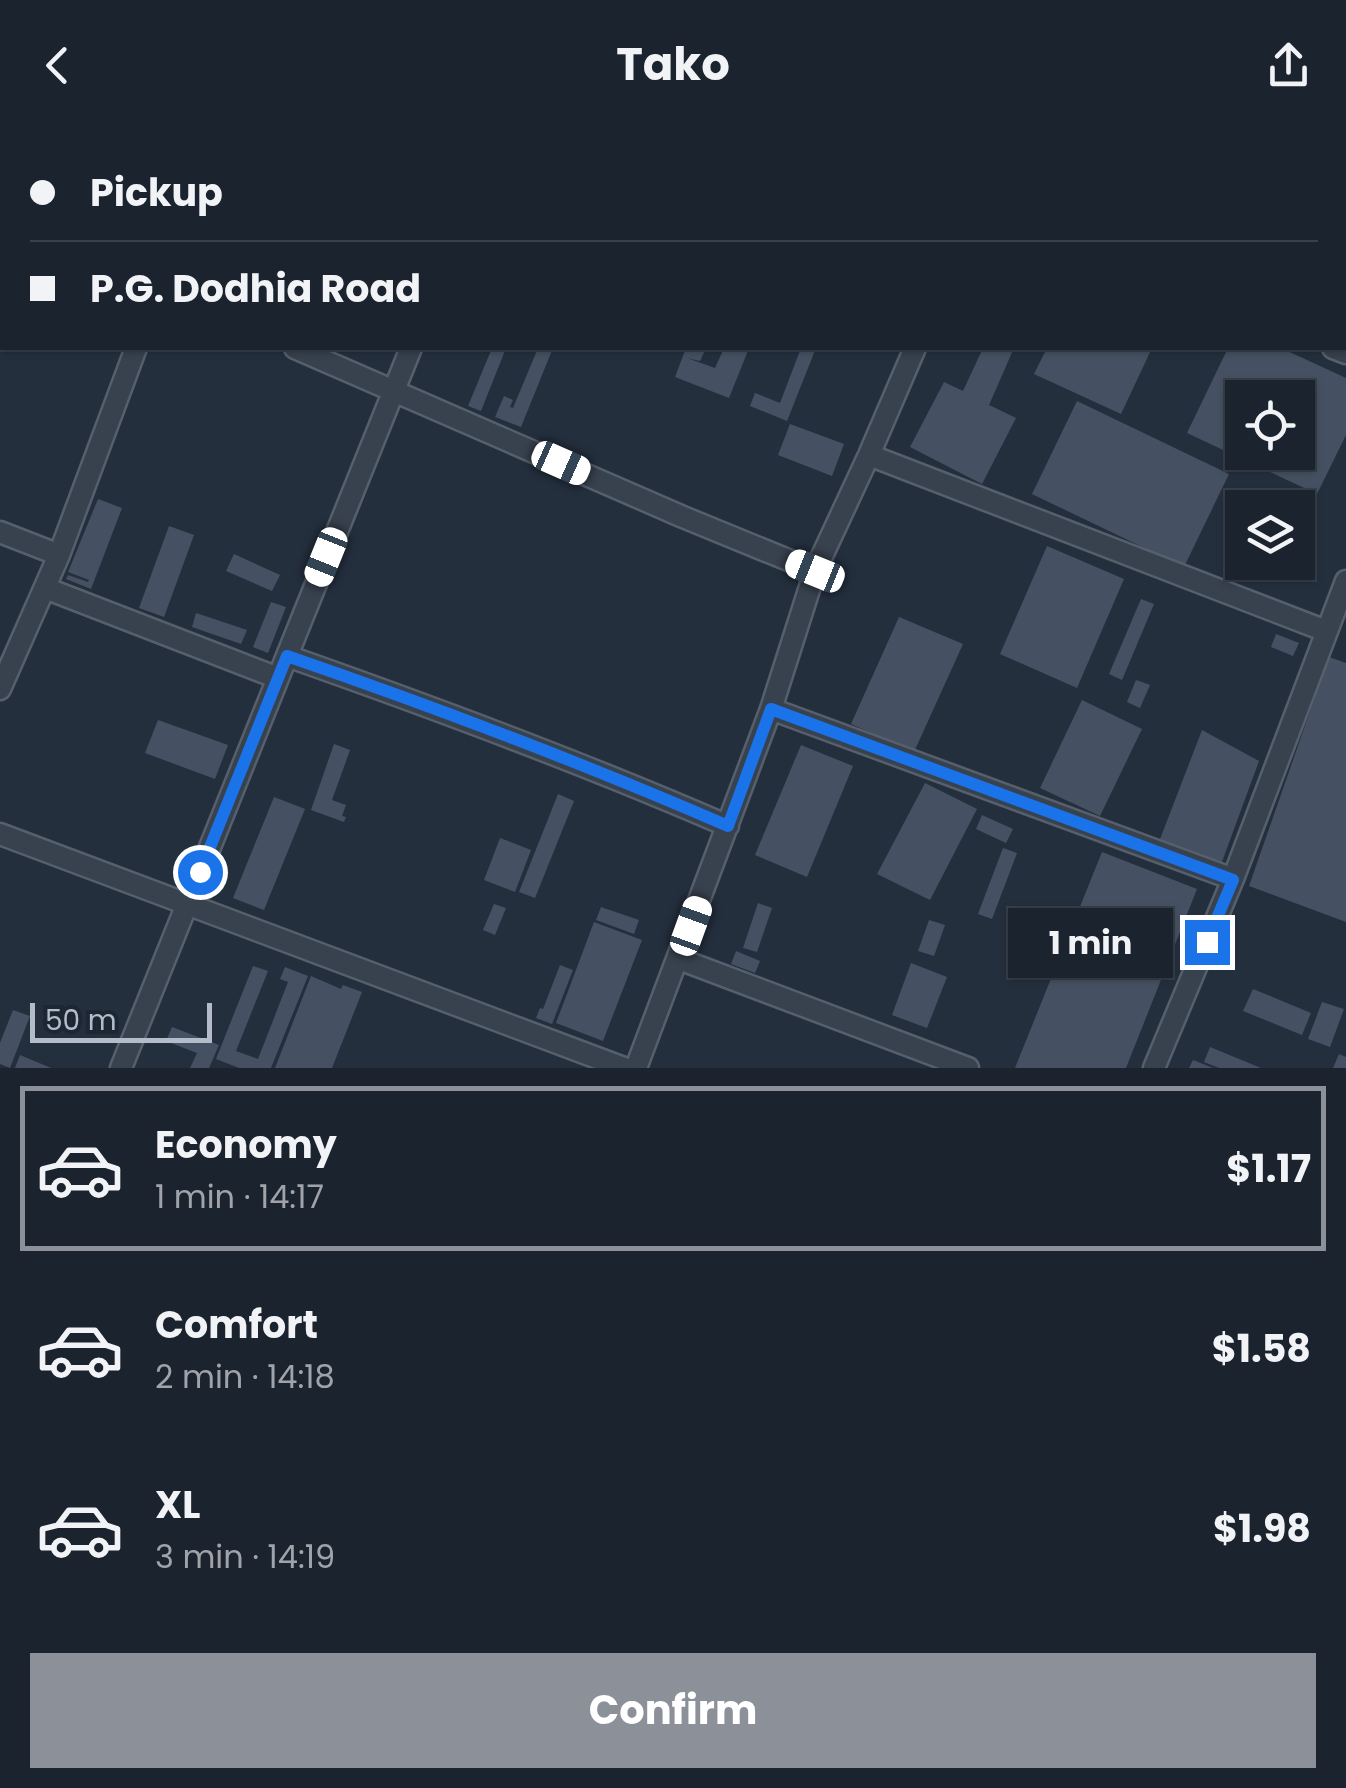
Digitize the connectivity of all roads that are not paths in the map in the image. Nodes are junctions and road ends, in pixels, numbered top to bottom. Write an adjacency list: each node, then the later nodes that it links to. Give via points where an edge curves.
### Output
1 (135, 350): 8 (street)
2 (300, 350): 5 (street)
3 (410, 350): 5 (street)
4 (915, 350): 6 (street)
5 (393, 392): 9 (street); 13 (street)
6 (869, 455): 9 (street); 12 (street)
7 (0, 532): 8 (street)
8 (59, 555): 11 (street)
9 (815, 571): 16 (street)
10 (1346, 581): 12 (street)
11 (45, 588): 14 (street); 15 (street)
12 (1326, 630): 19 (street)
13 (287, 656): 14 (street); 17 (street)
14 (278, 678): 20 (street)
15 (0, 690)
16 (771, 709): 17 (street); 19 (street)
17 (728, 826): 21 (street)
18 (0, 834): 20 (street)
19 (1233, 880): 26 (street)
20 (187, 904): 22 (street); 23 (street)
21 (679, 959): 24 (street); 25 (street)
22 (120, 1068)
23 (624, 1068)
24 (636, 1068)
25 (968, 1068)
26 (1154, 1068)

